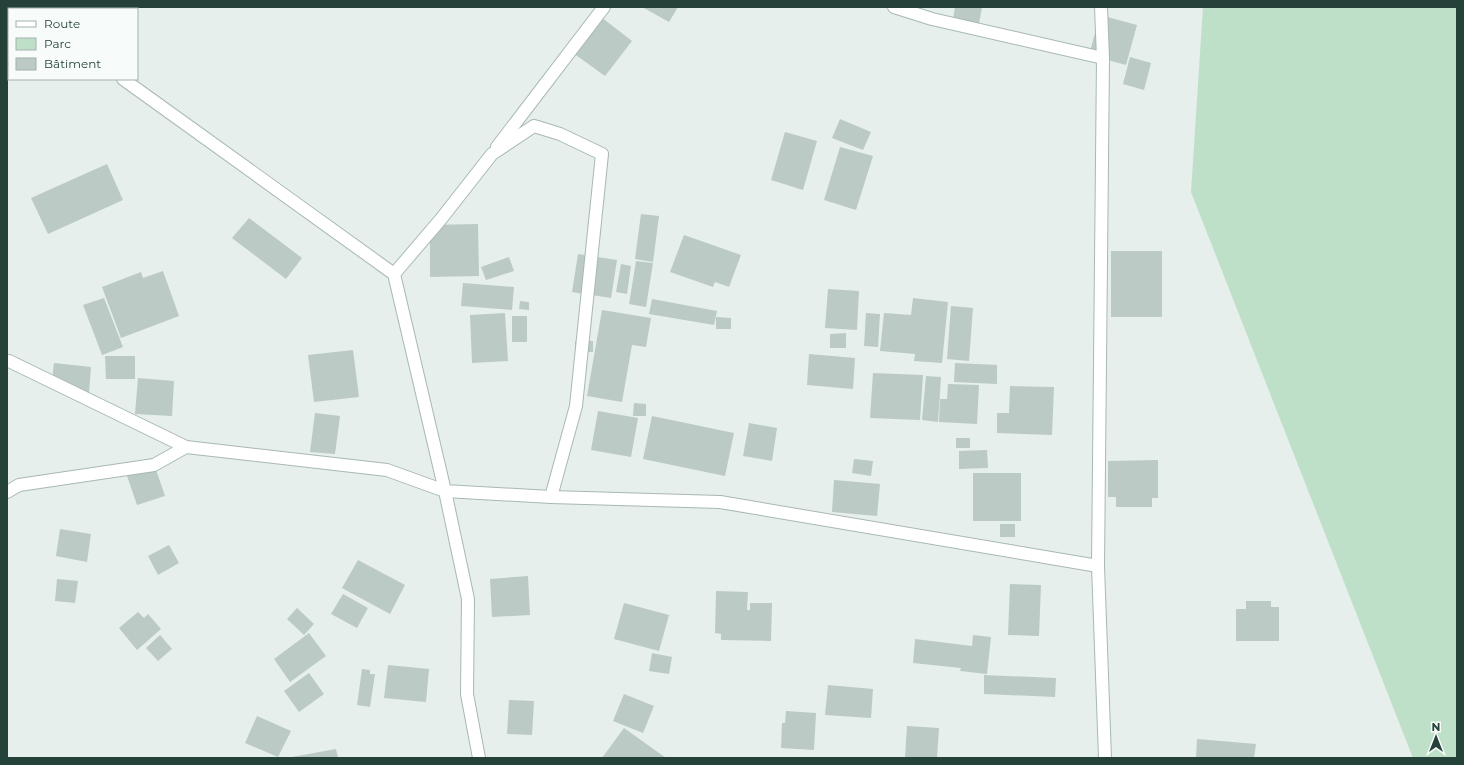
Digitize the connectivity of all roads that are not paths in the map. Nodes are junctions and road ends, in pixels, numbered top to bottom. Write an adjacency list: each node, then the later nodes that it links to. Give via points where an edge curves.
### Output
1 (604, 7): 6 (street)
2 (894, 7): 4 (street, via 932,19)
3 (1101, 7): 4 (street)
4 (1103, 58): 13 (street)
5 (124, 80): 7 (street)
6 (492, 154): 7 (street, via 441,220); 12 (street, via 534,126 560,134 602,154 576,406)
7 (394, 274): 10 (street)
8 (9, 361): 9 (street)
9 (186, 447): 10 (street, via 387,470); 11 (street, via 154,465 19,484)
10 (444, 491): 12 (street); 14 (street, via 468,599 467,694)
11 (7, 492)
12 (551, 497): 13 (street, via 720,502)
13 (1098, 566): 15 (street)
14 (479, 758)
15 (1105, 758)

